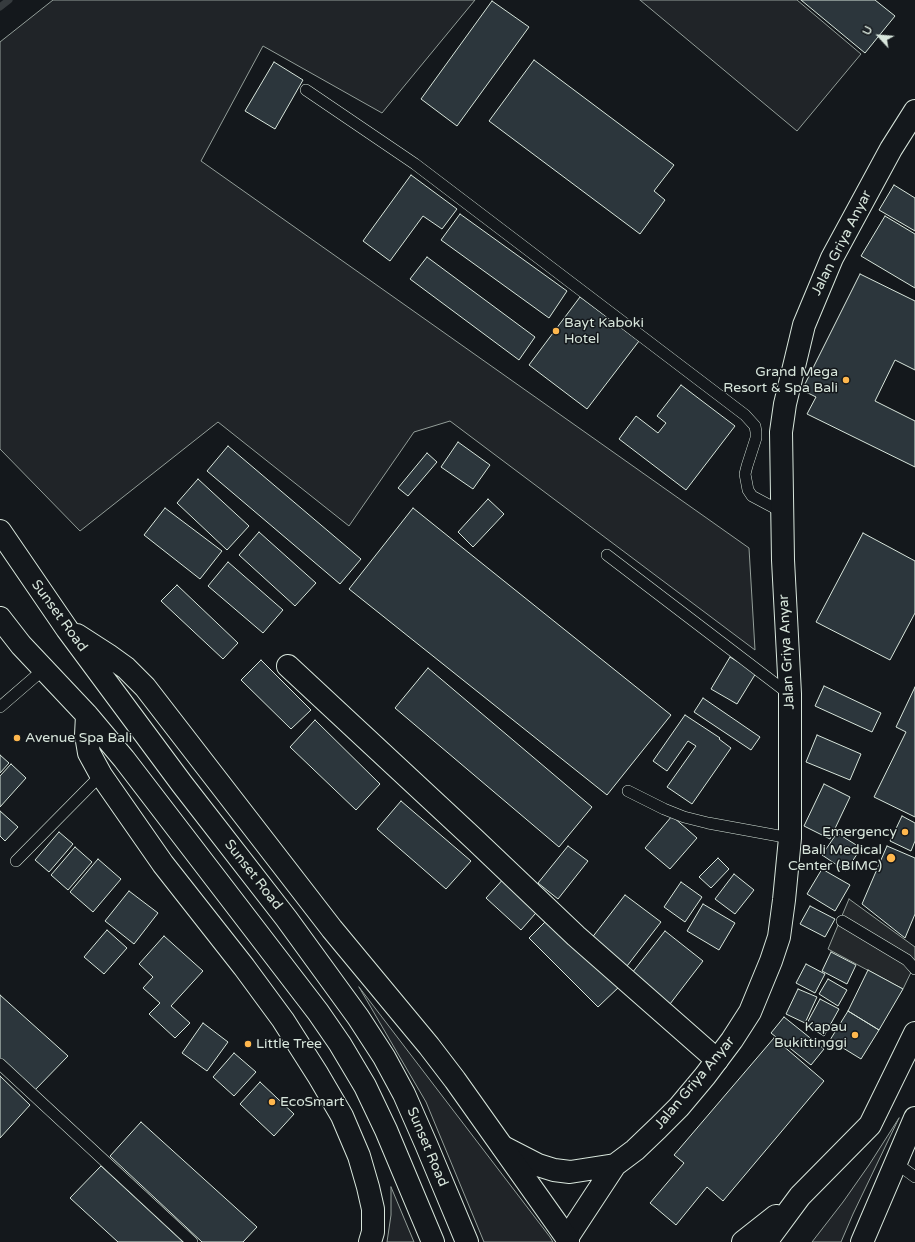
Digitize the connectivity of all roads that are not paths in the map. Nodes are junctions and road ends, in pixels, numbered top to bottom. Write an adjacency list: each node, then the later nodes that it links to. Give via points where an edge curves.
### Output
1 (306, 90): 3 (lane, via 415,164 745,415 755,426 756,432 745,474 748,490 752,496)
2 (915, 111): 3 (main road, Jalan Griya Anyar, via 891,149 832,258 804,325 781,432)
3 (782, 512): 10 (main road, Jalan Griya Anyar)
4 (0, 531): 7 (main road, Sunset Road)
5 (607, 555): 10 (lane)
6 (0, 618): 9 (main road)
7 (67, 629): 23 (main road, via 126,668 145,687 332,929 429,1046); 32 (main road, Sunset Road, via 358,1017 404,1094)
8 (288, 666): 20 (main road, via 576,936)
9 (44, 669): 11 (lane); 12 (main road)
10 (790, 694): 15 (main road, Jalan Griya Anyar)
11 (0, 707)
12 (87, 715): 13 (main road, via 86,735 89,753); 31 (main road, via 165,811 340,1044 365,1086 386,1130)
13 (101, 775): 16 (lane); 30 (main road, via 163,864 249,973 318,1074 342,1116 360,1156 373,1209 373,1232)
14 (628, 791): 15 (lane, via 684,817)
15 (790, 838): 20 (main road, Jalan Griya Anyar, via 780,930 771,961 750,1012)
16 (16, 862)
17 (842, 921): 18 (lane, via 907,960)
18 (915, 969)
19 (915, 1032): 27 (main road, via 870,1125)
20 (717, 1060): 25 (main road, Jalan Griya Anyar, via 679,1107 635,1150)
21 (0, 1064): 29 (lane)
22 (915, 1118): 24 (main road)
23 (503, 1147): 25 (main road, Jalan Griya Anyar, via 538,1165 554,1170 570,1172); 28 (main road)
24 (896, 1163): 26 (lane); 35 (main road)
25 (615, 1165): 28 (main road, Jalan Griya Anyar)
26 (915, 1177)
27 (800, 1196): 33 (main road); 34 (main road)
28 (568, 1240)
29 (192, 1242)
30 (370, 1242)
31 (433, 1242)
32 (467, 1242)
33 (743, 1242)
34 (766, 1242)
35 (862, 1242)

